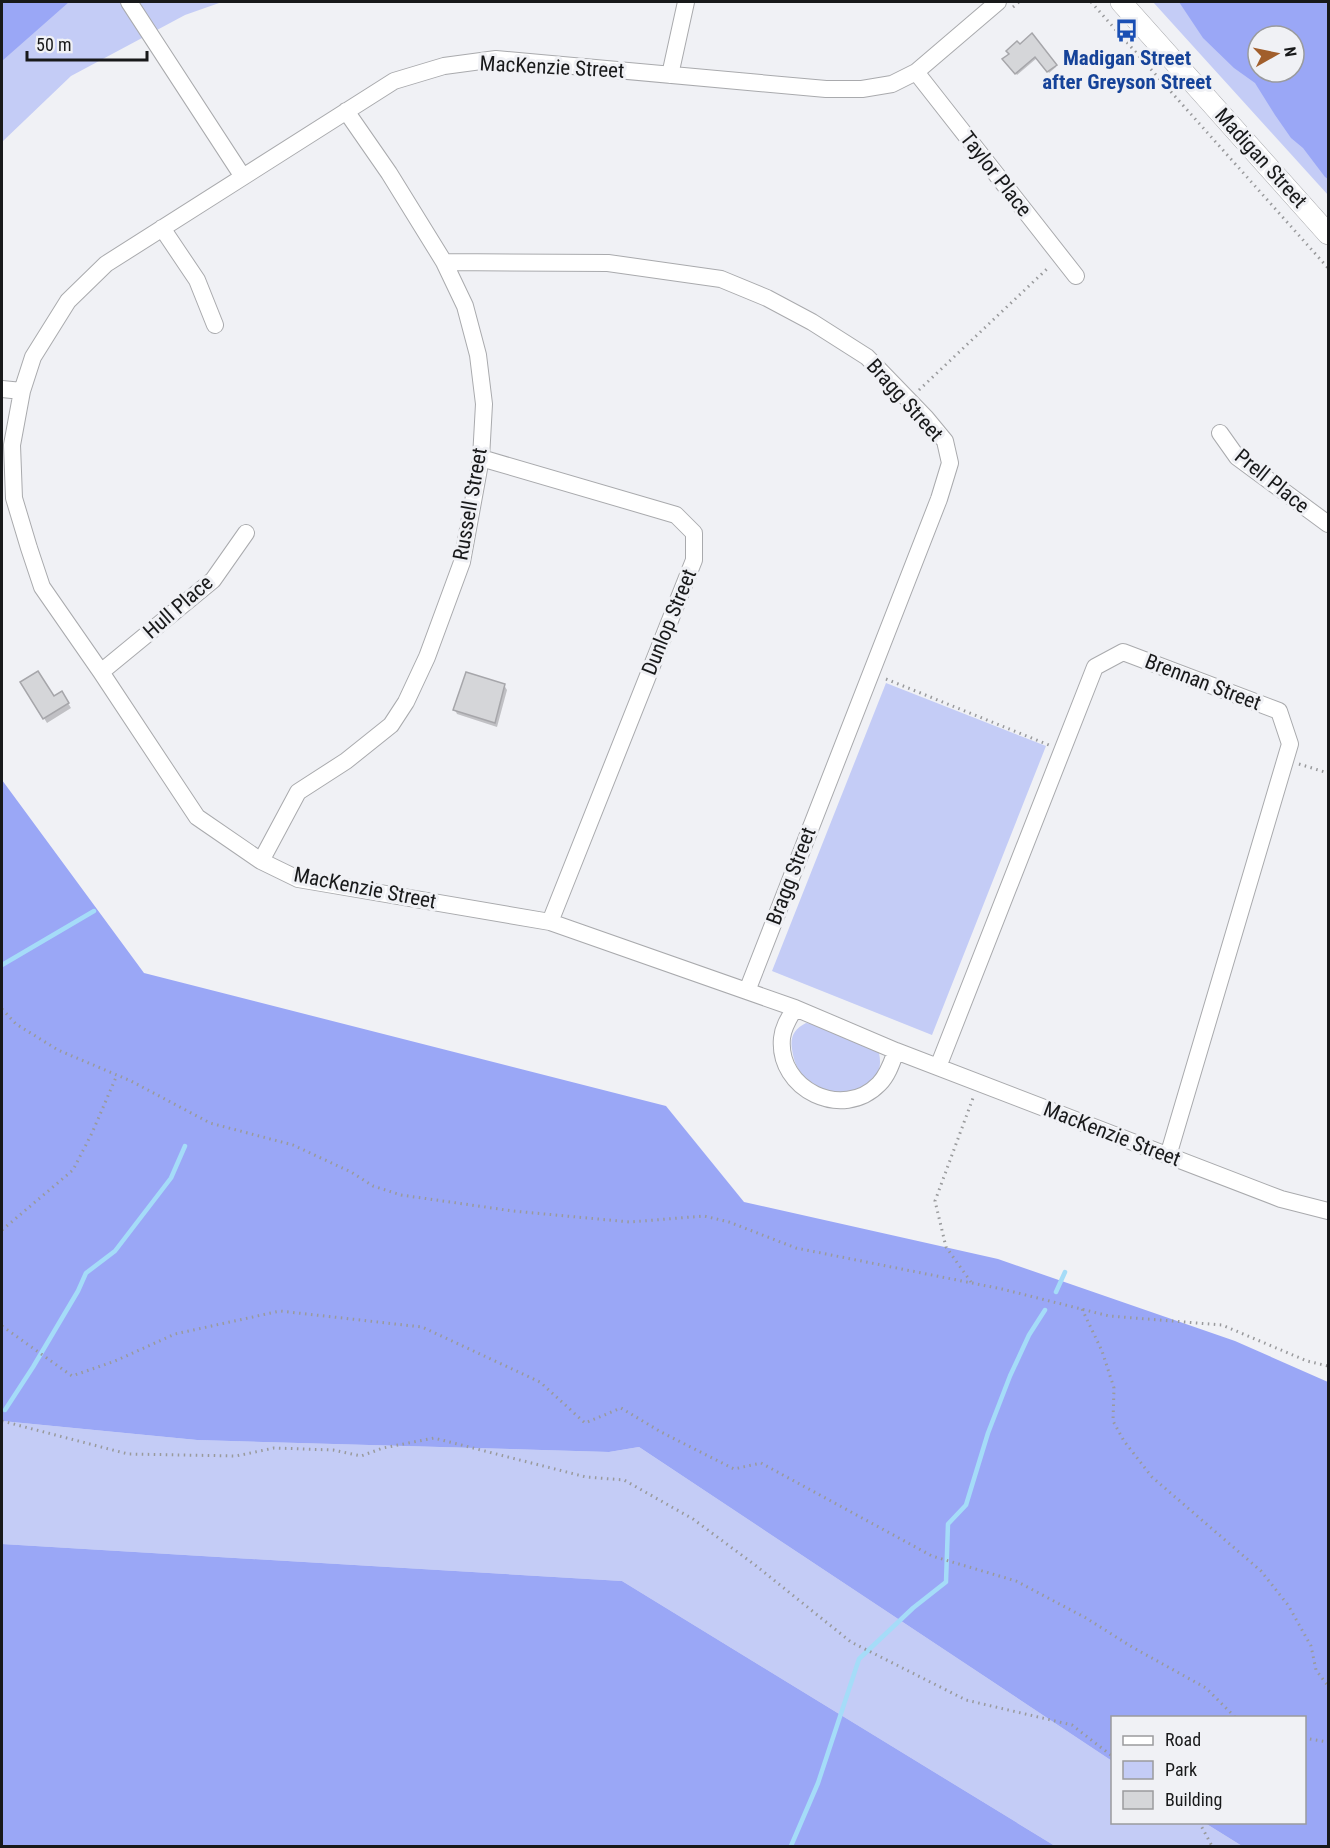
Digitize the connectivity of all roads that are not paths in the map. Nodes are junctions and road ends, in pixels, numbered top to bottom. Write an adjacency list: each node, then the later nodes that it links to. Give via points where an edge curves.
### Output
1 (129, 2): 8 (street)
2 (686, 2): 6 (street)
3 (998, 2): 5 (street, MacKenzie Street)
4 (1121, 2): 10 (street, Madigan Street)
5 (916, 72): 6 (street, MacKenzie Street, via 892,84 862,89); 12 (street, Taylor Place)
6 (670, 75): 7 (street, MacKenzie Street, via 496,59 444,66 394,81)
7 (346, 111): 8 (street, MacKenzie Street); 11 (street, Russell Street)
8 (243, 177): 9 (street, MacKenzie Street)
9 (162, 228): 13 (street, via 197,280); 15 (street, MacKenzie Street, via 105,264 68,301 33,357)
10 (1329, 234)
11 (444, 262): 17 (street, Russell Street, via 465,306 478,356 484,404); 24 (street, Bragg Street, via 608,263 721,279 812,322 867,357 945,441 950,464 939,499)
12 (1076, 276)
13 (216, 325)
14 (2, 389): 15 (street)
15 (22, 391): 18 (street, MacKenzie Street)
16 (1220, 433): 19 (street, Prell Place, via 1237,457)
17 (481, 458): 22 (street, Russell Street, via 462,562 406,702 391,725 298,792); 23 (street, Dunlop Street, via 676,515 694,533 694,560)
18 (8, 498): 21 (street, MacKenzie Street, via 42,587)
19 (1329, 524)
20 (246, 533): 21 (street, Hull Place, via 213,580)
21 (101, 672): 22 (street, MacKenzie Street, via 197,817)
22 (261, 861): 23 (street, MacKenzie Street, via 298,879)
23 (550, 922): 24 (street, MacKenzie Street)
24 (747, 992): 25 (street, MacKenzie Street)
25 (795, 1008): 26 (street, MacKenzie Street); 26 (street, via 784,1026 784,1061 796,1082 815,1096 850,1100 871,1091 887,1073)
26 (896, 1051): 27 (street, MacKenzie Street)
27 (938, 1066): 28 (street, MacKenzie Street); 28 (street, Brennan Street, via 1095,667 1123,652 1279,711 1290,744)
28 (1168, 1156): 29 (street, MacKenzie Street, via 1281,1199)
29 (1329, 1211)

